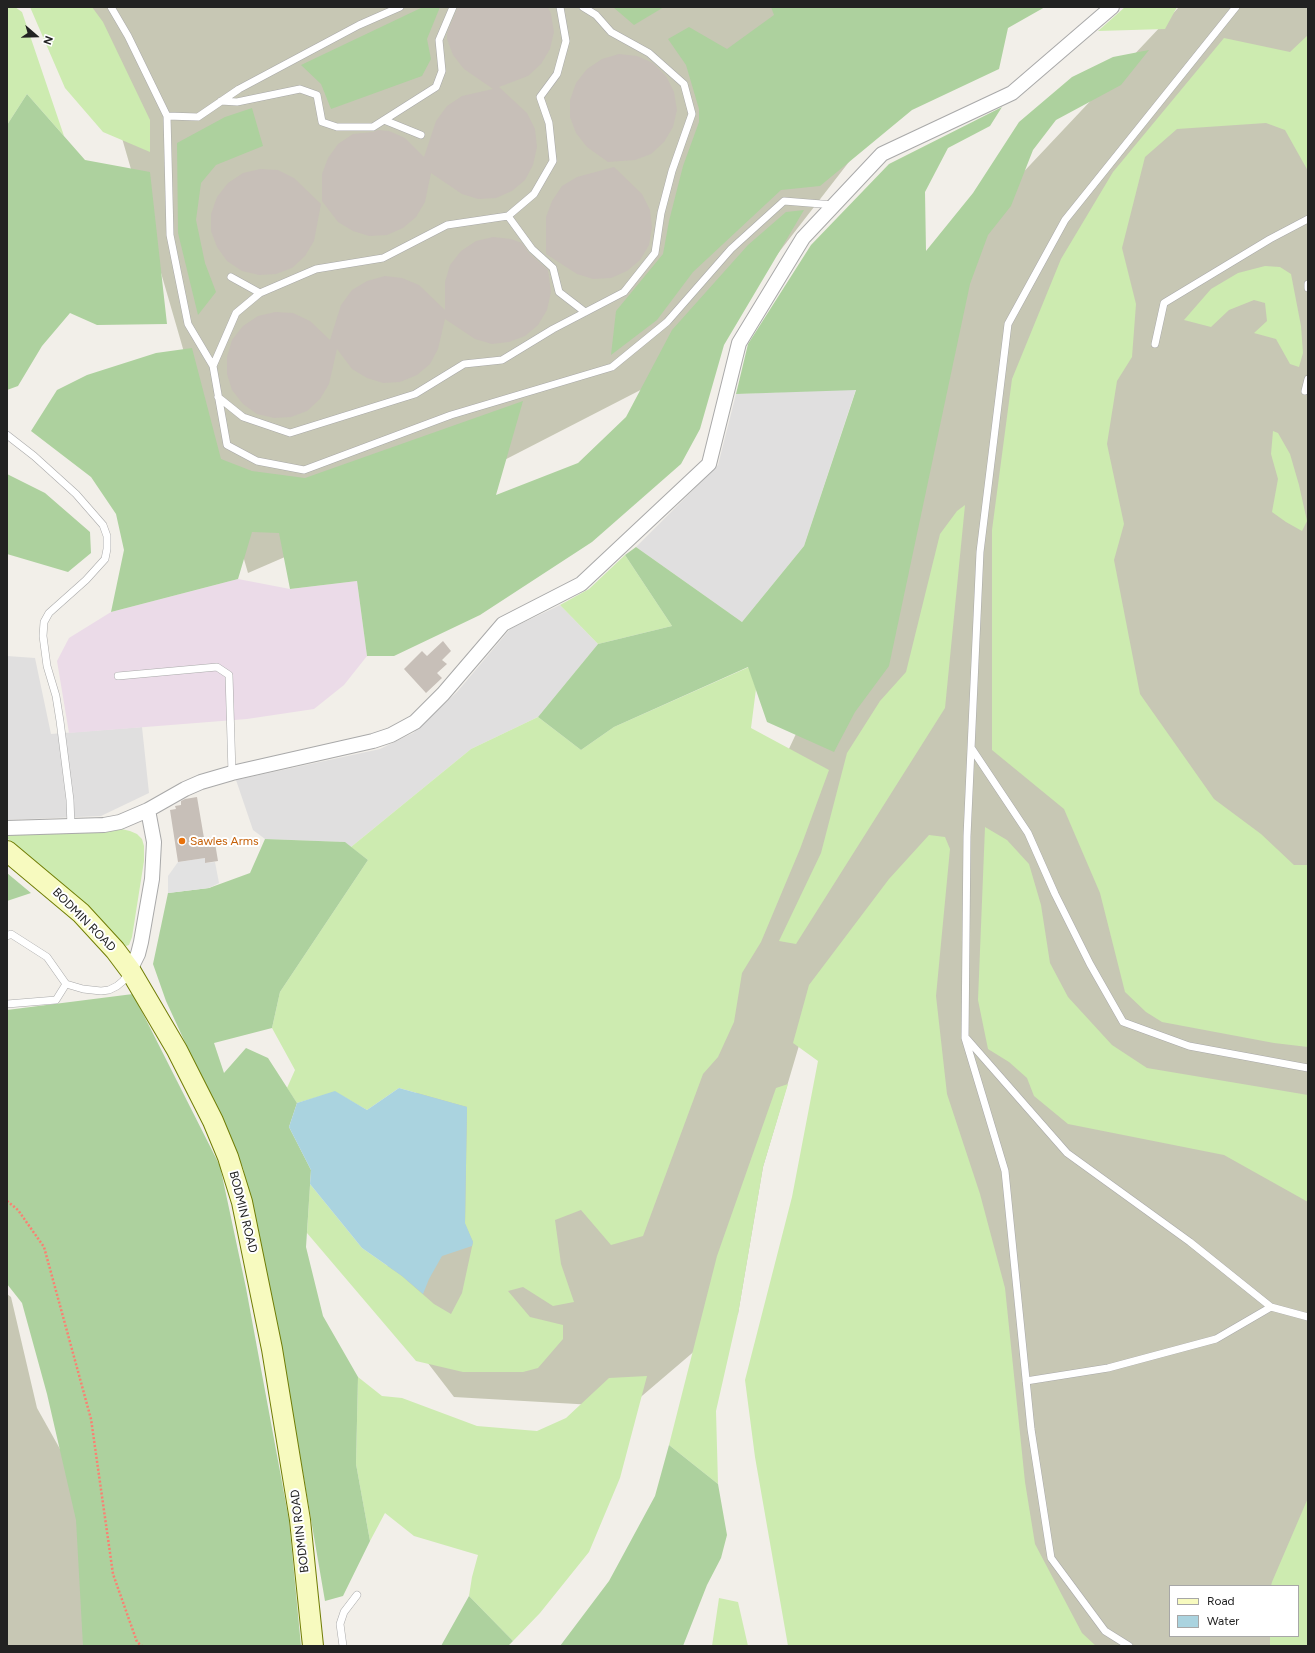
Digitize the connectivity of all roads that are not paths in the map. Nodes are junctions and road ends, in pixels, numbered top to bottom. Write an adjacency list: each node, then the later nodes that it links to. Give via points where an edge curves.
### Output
1 (111, 7): 9 (lane)
2 (400, 7): 8 (lane, via 359,25 239,89)
3 (453, 7): 10 (lane, via 439,40 442,71 436,87)
4 (560, 7): 13 (lane, via 566,41 557,74 540,97 549,123 552,161 534,194)
5 (583, 7): 19 (lane, via 596,15 611,32 649,53 684,84 692,114 672,171 661,214 655,253 624,292)
6 (1112, 7): 12 (street, via 1012,93 882,154)
7 (1236, 7): 27 (lane, via 1065,220 1008,324 980,552)
8 (221, 102): 9 (lane, via 198,117); 10 (lane, via 237,102 300,89 316,95 322,122 337,127 373,127)
9 (167, 116): 21 (lane, via 170,235 188,324)
10 (384, 120): 11 (lane)
11 (421, 135)
12 (834, 205): 24 (lane, via 784,201 732,249 667,322 612,367 451,415 304,470 257,461 227,445); 28 (street, via 803,238 739,342 709,464 581,584 502,624 443,694 415,722 404,729 373,740)
13 (508, 216): 18 (lane, via 447,225 383,258 316,269); 19 (lane, via 532,248 553,268 559,292)
14 (1308, 219): 20 (lane, via 1164,303)
15 (231, 277): 18 (lane)
16 (1308, 284): 17 (lane)
17 (1308, 288)
18 (260, 293): 21 (lane, via 236,314)
19 (586, 312): 24 (lane, via 502,360 464,364 415,394 290,433 243,417)
20 (1155, 344)
21 (213, 366): 24 (lane)
22 (1308, 379): 23 (lane)
23 (1305, 391)
24 (218, 397)
25 (7, 435): 30 (lane, via 76,494 103,525 107,536 105,559 50,612 44,622 47,666 60,721)
26 (118, 676): 28 (lane, via 217,667 229,675)
27 (972, 749): 37 (lane, via 967,836); 38 (lane, via 1028,833 1058,901 1123,1022 1189,1046)
28 (232, 773): 29 (street, via 185,789)
29 (148, 810): 30 (street, via 120,822); 34 (street, via 154,842 152,879 141,942)
30 (71, 826): 31 (street)
31 (7, 828)
32 (7, 851): 34 (main road, BODMIN ROAD, via 81,913)
33 (7, 936): 35 (lane, via 11,934 47,958)
34 (130, 970): 35 (lane, via 123,981 109,990 82,989); 43 (main road, BODMIN ROAD, via 177,1050 213,1120 228,1156 242,1202 272,1349 294,1483)
35 (66, 984): 36 (lane, via 56,1000)
36 (7, 1004)
37 (965, 1038): 39 (lane, via 1067,1153 1190,1242); 41 (lane, via 1005,1171)
38 (1308, 1068)
39 (1271, 1308): 40 (lane); 41 (lane, via 1216,1338 1108,1368)
40 (1308, 1317)
41 (1026, 1380): 45 (lane, via 1051,1558 1105,1631)
42 (357, 1595): 44 (lane, via 344,1612 340,1624)
43 (313, 1646)
44 (343, 1646)
45 (1128, 1646)

